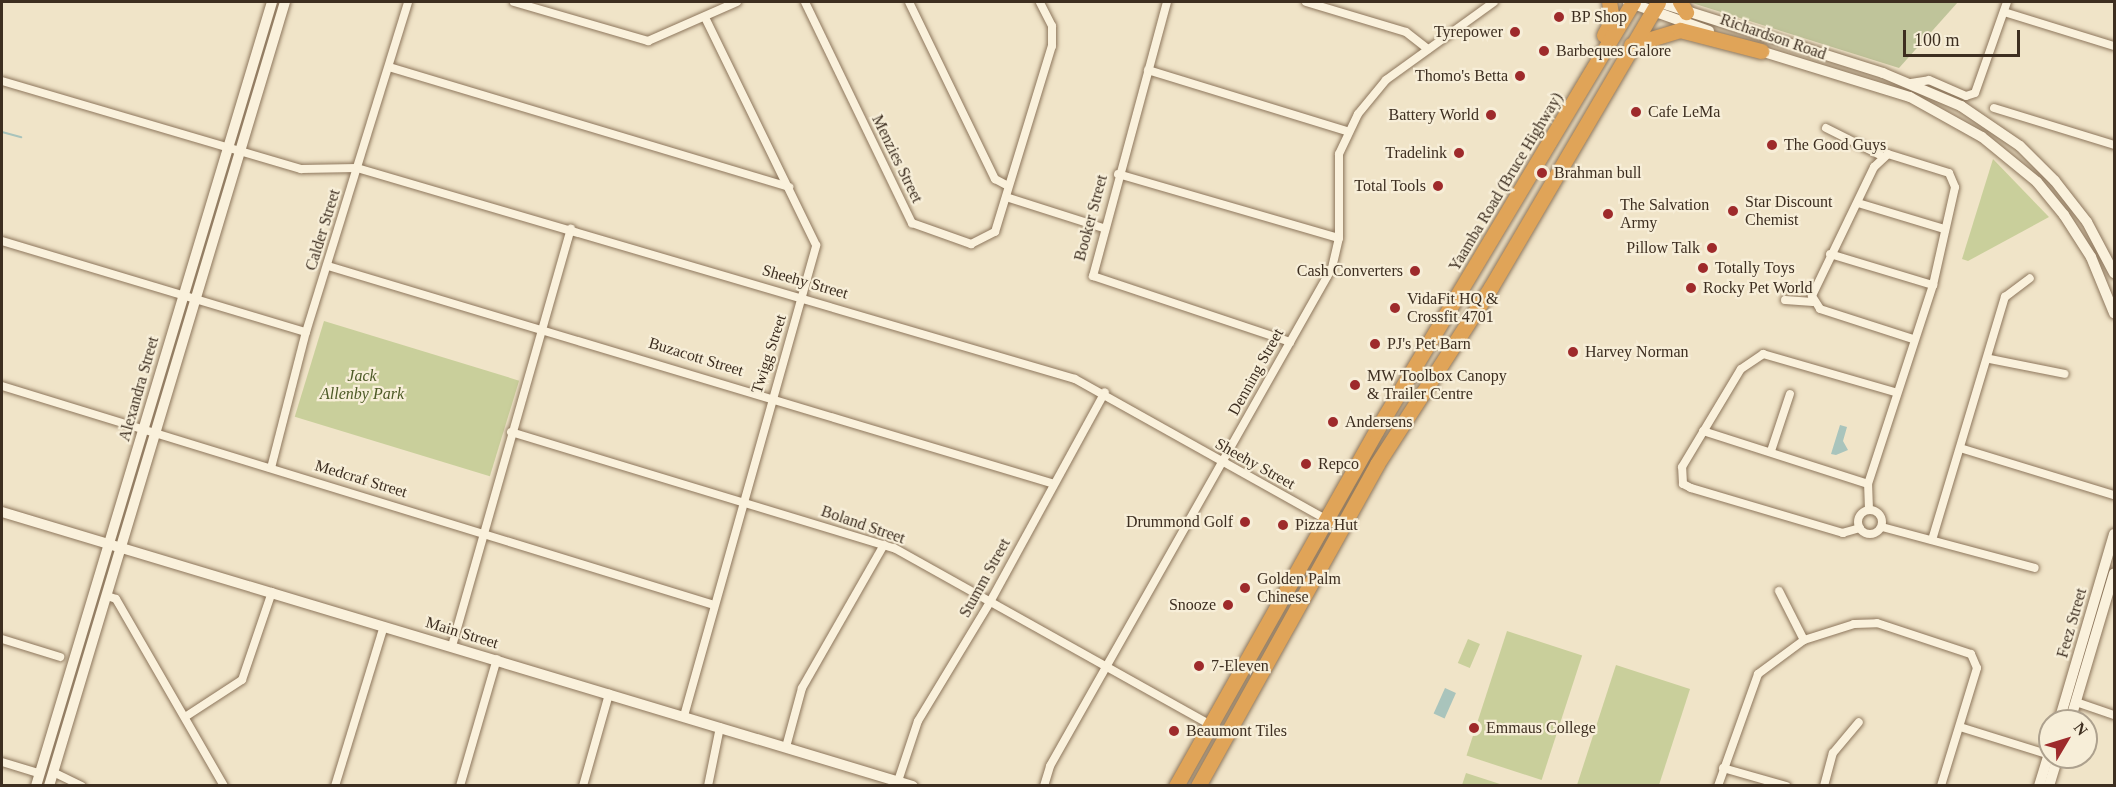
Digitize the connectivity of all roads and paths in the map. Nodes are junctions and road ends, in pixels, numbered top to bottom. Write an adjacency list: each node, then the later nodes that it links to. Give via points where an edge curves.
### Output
1 (272, 2): 32 (main road, Alexandra Street)
2 (285, 2): 33 (main road, Alexandra Street)
3 (408, 2): 23 (street, Calder Street)
4 (514, 2): 18 (street, via 648,41)
5 (737, 2): 18 (street)
6 (805, 2): 39 (street, Menzies Street, via 912,223 979,243 995,232)
7 (909, 2): 37 (street, via 995,179)
8 (1040, 2): 37 (street, Menzies Street, via 1052,26 1052,46)
9 (1167, 2): 24 (street, Booker Street)
10 (1306, 2): 21 (street, via 1407,32)
11 (1494, 2): 21 (street, Denning Street)
12 (1609, 2): 27 (highway, via 1612,20 1582,75)
13 (1631, 2): 15 (main road, Richardson Road); 27 (highway, Yaamba Road (Bruce Highway))
14 (2007, 2): 17 (street)
15 (1656, 4): 16 (main road, Richardson Road); 19 (highway); 22 (main road, Richardson Road)
16 (1683, 7): 26 (main road, Richardson Road)
17 (2004, 12): 20 (street); 26 (street, via 1975,93 1966,96 1929,80)
18 (705, 17): 38 (street, Twigg Street)
19 (1631, 45): 22 (highway, via 1680,30); 84 (highway, via 1534,217)
20 (2115, 46)
21 (1428, 49): 30 (street, Denning Street, via 1386,80)
22 (1761, 51): 56 (main road, Richardson Road, via 1910,97 1982,137 2037,182 2076,231)
23 (389, 67): 35 (street, Calder Street); 38 (street)
24 (1148, 70): 30 (street); 36 (street, Booker Street)
25 (2, 83): 32 (street, Sheehy Street)
26 (1911, 83): 48 (main road, Richardson Road, via 1961,106 2020,146 2071,200)
27 (1577, 96): 82 (highway, Yaamba Road (Bruce Highway))
28 (1994, 108): 31 (street)
29 (1826, 128): 34 (street)
30 (1348, 132): 44 (street, Denning Street, via 1339,154)
31 (2115, 145)
32 (228, 148): 33 (street, Sheehy Street); 51 (main road, Alexandra Street)
33 (240, 152): 35 (street, Sheehy Street, via 301,169); 53 (main road, Alexandra Street)
34 (1882, 156): 40 (street); 42 (street, via 1949,173 1954,188)
35 (357, 168): 43 (street, Sheehy Street); 47 (street, Calder Street)
36 (1119, 174): 41 (street, Booker Street); 44 (street)
37 (1008, 186): 39 (street, Menzies Street)
38 (789, 187): 52 (street, Twigg Street, via 816,245)
39 (1006, 197): 41 (street)
40 (1858, 203): 42 (street); 46 (street)
41 (1103, 228): 60 (street, Booker Street, via 1091,272 1100,283)
42 (1941, 228): 50 (street)
43 (571, 230): 52 (street, Sheehy Street); 57 (street)
44 (1339, 238): 60 (street, Denning Street, via 1332,268)
45 (2, 241): 51 (street)
46 (1830, 254): 50 (street); 55 (street)
47 (328, 266): 57 (street, Buzacott Street); 58 (street, Calder Street)
48 (2115, 273)
49 (2030, 278): 61 (street, via 2005,297)
50 (1933, 285): 59 (street)
51 (183, 295): 53 (street); 68 (main road, Alexandra Street)
52 (803, 296): 64 (street, Sheehy Street); 66 (street, Twigg Street)
53 (195, 298): 58 (street); 71 (main road, Alexandra Street)
54 (1785, 300): 55 (street)
55 (1813, 302): 59 (street, via 1820,309)
56 (2115, 314)
57 (543, 327): 66 (street, Buzacott Street); 70 (street)
58 (306, 332): 75 (street, Calder Street)
59 (1913, 339): 65 (street)
60 (1290, 342): 74 (street, Denning Street)
61 (1990, 359): 62 (street); 72 (street)
62 (2065, 374)
63 (2, 386): 68 (street, Medcraf Street)
64 (1105, 392): 74 (street, Sheehy Street); 76 (street, Stumm Street)
65 (1895, 392): 69 (street, via 1763,354 1741,369); 77 (street, via 1883,453)
66 (771, 394): 76 (street, Buzacott Street); 79 (street, Twigg Street)
67 (1790, 394): 73 (street)
68 (143, 430): 71 (street, Medcraf Street); 89 (main road, Alexandra Street)
69 (1703, 431): 73 (street); 85 (street, via 1682,467 1683,484 1842,533)
70 (512, 432): 79 (street, Boland Street); 86 (street)
71 (156, 434): 75 (street, Medcraf Street); 91 (main road, Alexandra Street)
72 (1960, 448): 78 (street); 88 (street)
73 (1772, 452): 77 (street)
74 (1222, 463): 82 (street, Sheehy Street); 105 (street, Denning Street)
75 (271, 468): 86 (street, Medcraf Street)
76 (1054, 483): 97 (street, Stumm Street)
77 (1868, 484): 80 (street)
78 (2115, 495)
79 (741, 501): 90 (street, Boland Street); 98 (street, Twigg Street)
80 (1869, 510): 83 (street, via 1880,515); 85 (street, via 1859,516)
81 (2, 512): 89 (main road, Main Street)
82 (1326, 520): 84 (street, Sheehy Street); 114 (highway, Yaamba Road (Bruce Highway))
83 (1882, 526): 85 (street, via 1873,534); 88 (street)
84 (1342, 528): 137 (highway)
85 (1860, 528)
86 (483, 532): 98 (street, Medcraf Street); 102 (street)
87 (2115, 534): 108 (main road, Feez Street)
88 (1932, 540): 92 (street)
89 (109, 544): 91 (main road, Main Street); 124 (main road, Alexandra Street)
90 (884, 545): 97 (street, Boland Street); 117 (street, via 802,688)
91 (121, 548): 95 (main road, Main Street); 96 (main road, Alexandra Street)
92 (2035, 567)
93 (2115, 573): 107 (main road, Feez Street)
94 (1779, 591): 101 (street)
95 (272, 592): 99 (main road, Main Street); 112 (street, via 242,680)
96 (106, 596): 112 (street, via 116,599); 123 (main road, Alexandra Street)
97 (990, 602): 105 (street, Boland Street); 125 (street, Stumm Street, via 918,721)
98 (711, 604): 111 (street, Twigg Street)
99 (384, 626): 102 (main road, Main Street); 130 (street)
100 (2, 639): 103 (street)
101 (1804, 640): 116 (street, via 1854,624 1877,623 1971,654 1977,668); 120 (street, via 1758,674)
102 (452, 646): 104 (main road, Main Street)
103 (60, 657)
104 (496, 659): 106 (main road, Main Street); 131 (street)
105 (1108, 668): 114 (street, Boland Street); 135 (street, Denning Street, via 1050,766)
106 (609, 694): 111 (main road, Main Street); 132 (street)
107 (2076, 702): 109 (main road, Feez Street); 110 (street)
108 (2063, 709)
109 (2074, 709)
110 (2115, 715)
111 (684, 716): 115 (main road, Main Street)
112 (185, 717): 129 (street)
113 (1859, 723): 140 (street, via 1833,753)
114 (1211, 725): 136 (highway, Yaamba Road (Bruce Highway))
115 (720, 727): 117 (main road, Main Street); 133 (street)
116 (1960, 728): 118 (street); 141 (street)
117 (786, 747): 125 (main road, Main Street)
118 (2038, 750)
119 (2, 762): 124 (street)
120 (1724, 768): 138 (street); 139 (street)
121 (2046, 769): 142 (main road)
122 (2051, 769): 143 (main road)
123 (53, 772): 124 (main road); 127 (main road, Alexandra Street); 128 (street)
124 (39, 773): 126 (main road, Alexandra Street)
125 (898, 781): 134 (main road, Main Street)
126 (36, 786)
127 (49, 786)
128 (82, 786)
129 (224, 786)
130 (335, 786)
131 (460, 786)
132 (583, 786)
133 (708, 786)
134 (913, 786)
135 (1044, 786)
136 (1176, 786)
137 (1198, 786)
138 (1718, 786)
139 (1786, 786)
140 (1824, 786)
141 (1941, 786)
142 (2039, 786)
143 (2049, 786)

